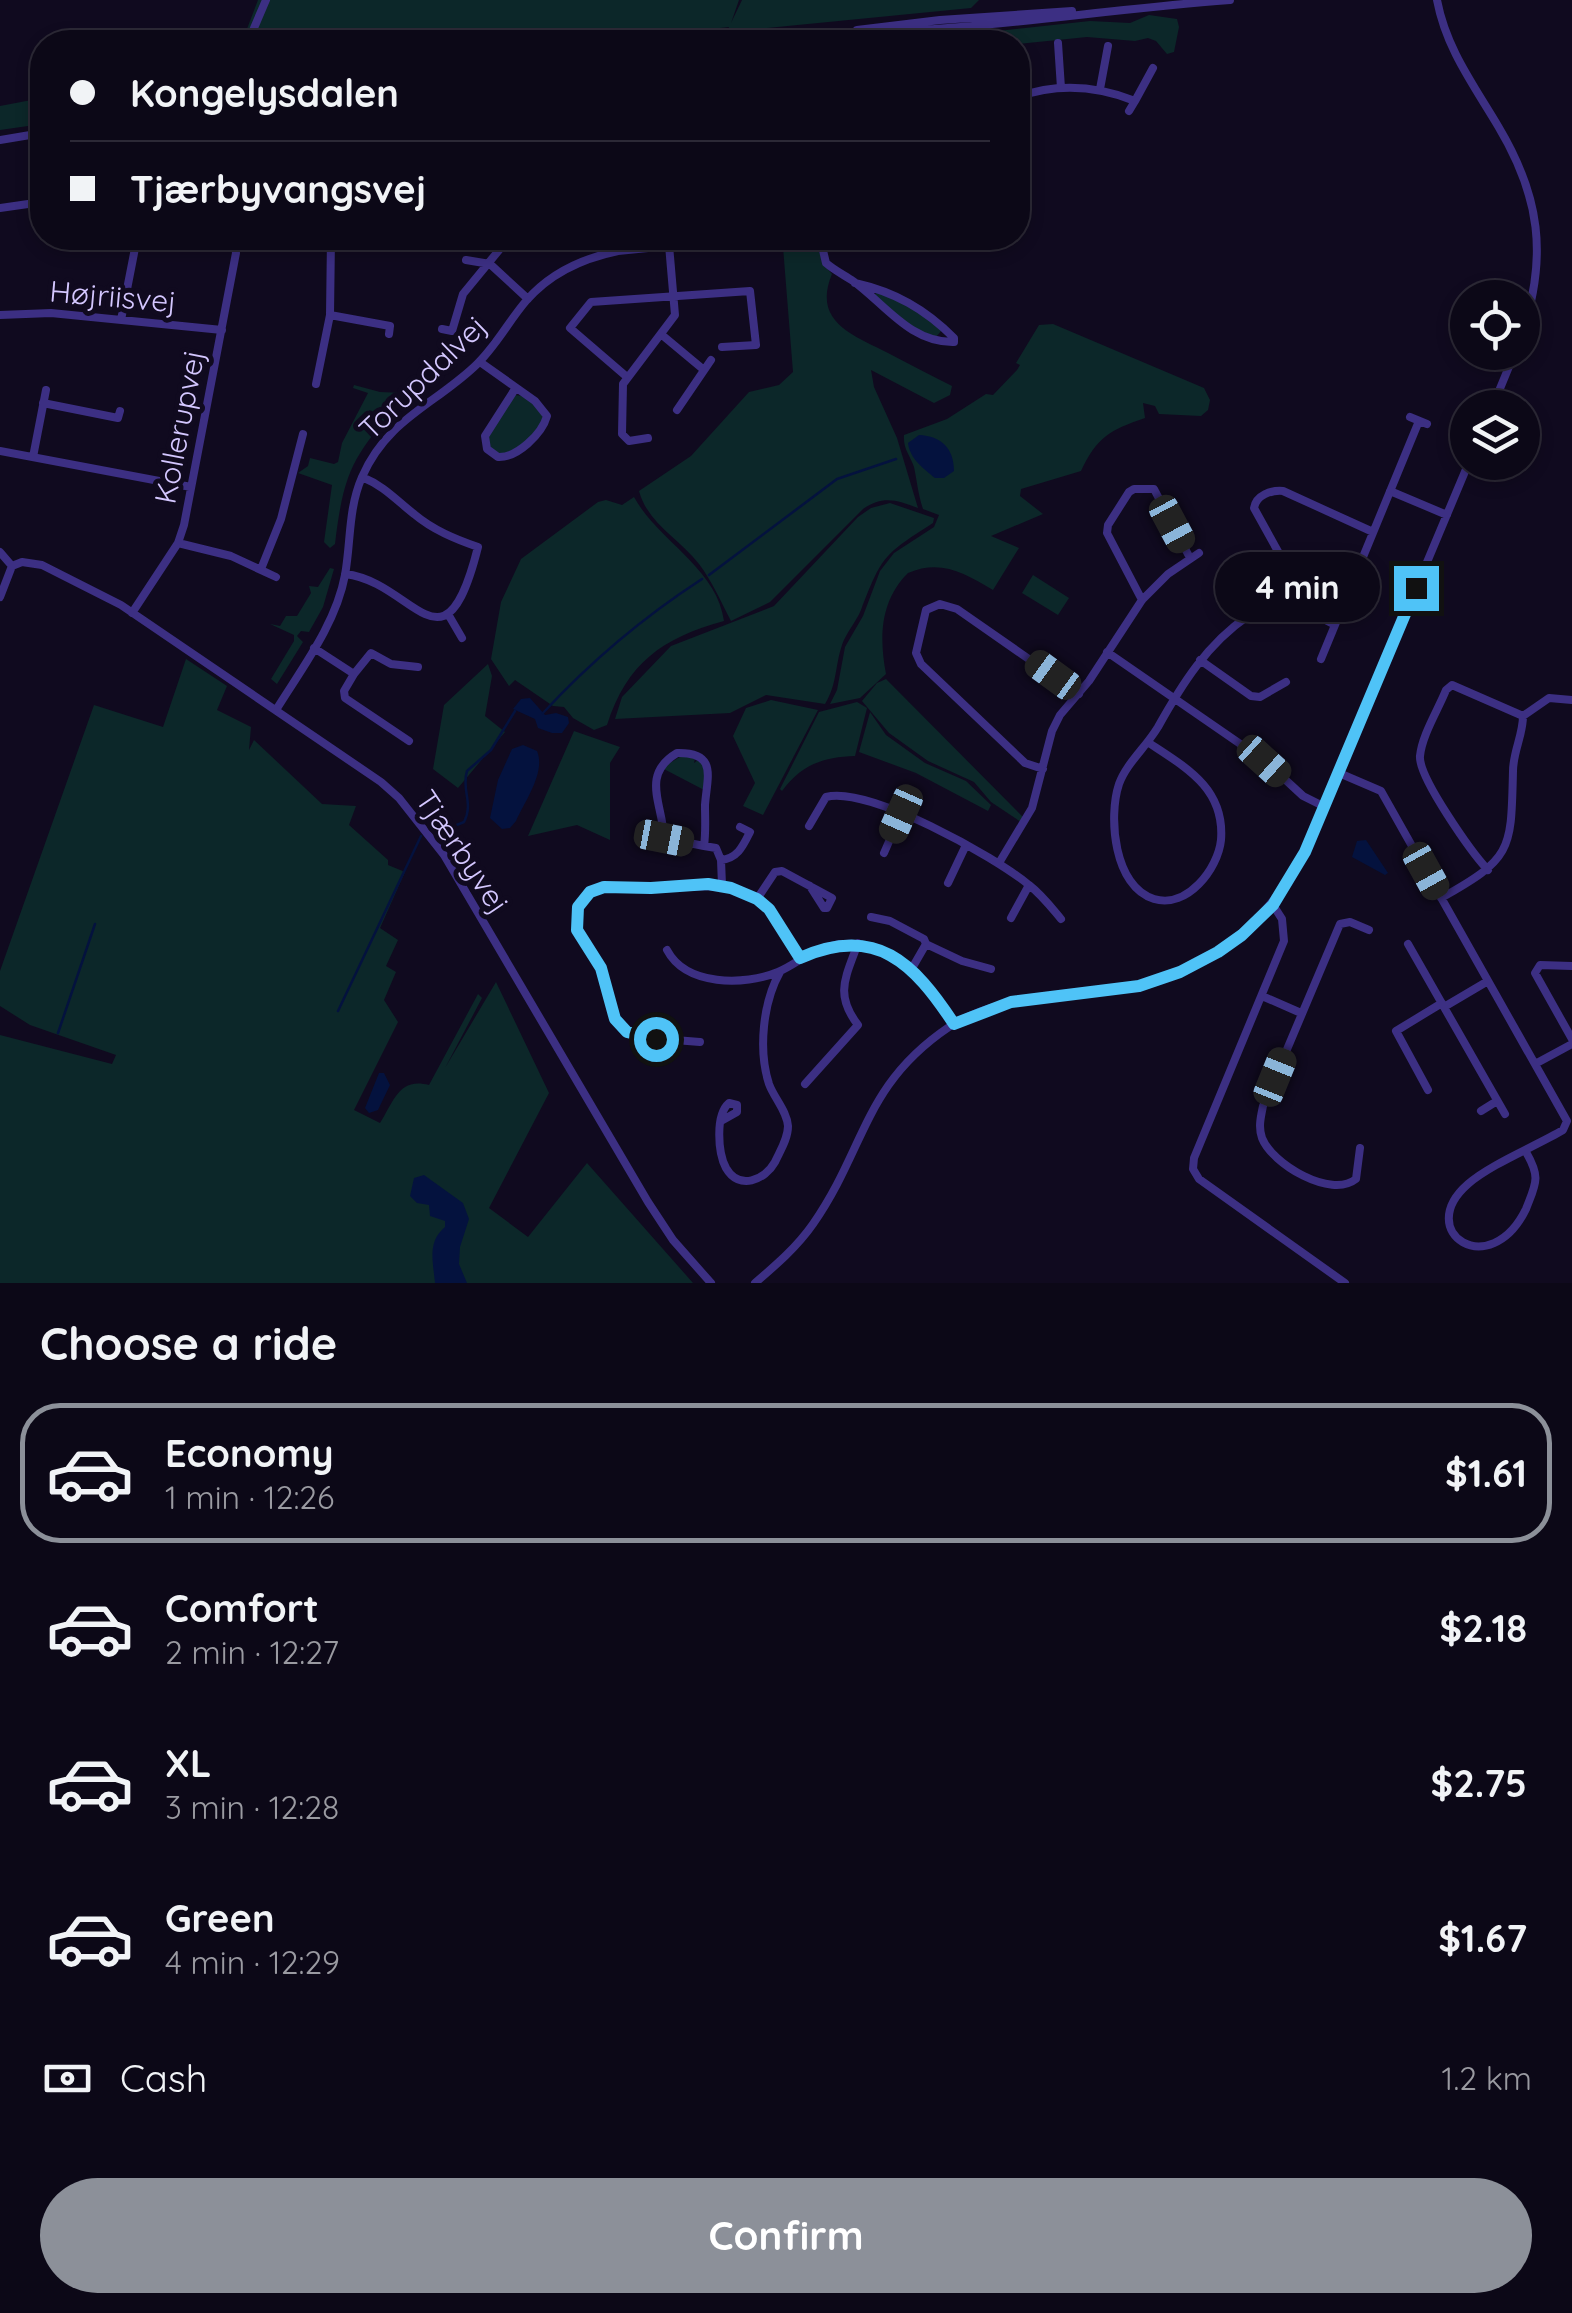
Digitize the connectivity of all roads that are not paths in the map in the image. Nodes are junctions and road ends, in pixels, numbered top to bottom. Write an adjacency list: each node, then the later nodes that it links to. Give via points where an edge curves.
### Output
1 (266, 0): 6 (street)
2 (1230, 0): 4 (street)
3 (1438, 0): 31 (street, via 1448,42 1519,162 1532,200)
4 (1092, 12): 5 (street); 8 (street)
5 (940, 20): 7 (street); 8 (street)
6 (253, 30)
7 (864, 30)
8 (942, 30)
9 (1058, 43): 12 (street)
10 (1108, 46): 13 (street)
11 (1153, 68): 15 (street)
12 (1060, 88): 13 (street); 14 (street)
13 (1100, 89): 15 (street)
14 (1030, 94)
15 (1136, 101): 16 (street)
16 (1129, 111)
17 (30, 135): 18 (street)
18 (0, 140)
19 (30, 204): 20 (street)
20 (0, 208)
21 (135, 250): 38 (street)
22 (236, 250): 40 (street, Kollerupvej)
23 (331, 250): 37 (street)
24 (500, 250): 29 (street)
25 (618, 250): 35 (street, Torupdalvej, via 555,276)
26 (669, 250): 34 (street)
27 (823, 250): 32 (street, via 826,263)
28 (466, 260): 29 (street)
29 (490, 264): 35 (street); 39 (street, via 464,294 452,331)
30 (749, 278): 33 (street)
31 (1536, 280)
32 (855, 282): 32 (street, via 910,302 954,342 903,325)
33 (750, 291): 34 (street); 43 (street, via 756,345)
34 (674, 296): 42 (street, via 675,314); 47 (street, via 591,302 570,328)
35 (528, 299): 45 (street, Torupdalvej)
36 (0, 315): 38 (street, Højriisvej)
37 (330, 316): 41 (street, via 390,326); 48 (street)
38 (121, 320): 40 (street, Højriisvej)
39 (442, 329)
40 (222, 330): 61 (street, Kollerupvej)
41 (388, 334)
42 (662, 335): 46 (street); 47 (street)
43 (722, 347)
44 (711, 360): 46 (street)
45 (480, 362): 49 (street); 59 (street, Torupdalvej, via 392,430)
46 (704, 370): 52 (street)
47 (627, 377): 56 (street, via 622,434 629,441)
48 (316, 384)
49 (516, 389): 49 (street, via 486,432 486,448 498,457 514,454 546,422 544,409)
50 (46, 390): 51 (street)
51 (43, 403): 53 (street, via 118,418); 58 (street)
52 (677, 410)
53 (120, 411)
54 (1419, 421): 62 (street)
55 (302, 434): 70 (street)
56 (648, 438)
57 (0, 450): 58 (street)
58 (33, 457): 61 (street)
59 (362, 478): 71 (street, Torupdalvej); 76 (street, via 450,538 478,546 472,573)
60 (1462, 480): 63 (street)
61 (191, 487): 65 (street, Kollerupvej)
62 (1390, 490): 63 (street); 64 (street)
63 (1447, 515): 95 (street)
64 (1373, 532): 78 (street); 78 (street, via 1283,491 1254,503 1312,613)
65 (178, 543): 70 (street); 75 (street, Kollerupvej)
66 (0, 552): 69 (street)
67 (1200, 553): 68 (street)
68 (1190, 558): 74 (street); 74 (street, via 1154,490 1130,492 1106,532)
69 (12, 566): 73 (street); 75 (street, Tjærbyvej, via 42,565)
70 (261, 569): 72 (street)
71 (345, 574): 76 (street, via 370,579 427,617); 80 (street, Torupdalvej)
72 (276, 576)
73 (0, 597)
74 (1142, 600): 81 (street)
75 (132, 612): 90 (street, Tjærbyvej)
76 (448, 614): 79 (street)
77 (1248, 616): 83 (street)
78 (1335, 625): 82 (street)
79 (462, 638)
80 (314, 648): 85 (street); 90 (street, Torupdalvej)
81 (1107, 652): 87 (street); 88 (street)
82 (1321, 658)
83 (1200, 660): 86 (street, via 1250,696); 88 (street)
84 (418, 667): 85 (street, via 371,653)
85 (354, 674): 92 (street, via 345,698)
86 (1286, 682)
87 (1079, 694): 94 (street, via 1052,731); 94 (street, via 957,609 940,604 926,610 916,653 920,664 1025,764)
88 (1174, 698): 93 (street); 96 (street)
89 (1572, 700): 91 (street, via 1548,698)
90 (276, 710): 146 (street, Tjærbyvej, via 381,782 428,834 648,1202)
91 (1523, 716): 105 (street, via 1511,834); 105 (street, via 1452,686 1420,758 1461,837)
92 (409, 741)
93 (1149, 742): 93 (street, via 1208,786 1221,818 1221,844 1206,879 1172,899 1158,900 1135,884 1114,836 1120,782)
94 (1043, 769): 104 (street, via 1027,819)
95 (1340, 773): 96 (street); 110 (street, via 1381,790)
96 (1325, 807): 112 (street)
97 (901, 814): 98 (street, via 835,794 820,802); 101 (street); 102 (street)
98 (814, 823)
99 (740, 827): 103 (street, via 750,832 742,848)
100 (704, 846): 100 (street, via 664,838 654,791 664,761 677,753 699,757 711,775); 103 (street, via 716,848)
101 (966, 846): 104 (street); 106 (street)
102 (884, 852)
103 (721, 860): 107 (street)
104 (999, 863): 108 (street)
105 (1488, 870): 110 (street)
106 (948, 882)
107 (722, 885): 111 (street); 135 (street, via 604,887 583,898 576,918 621,1027 637,1037)
108 (1029, 885): 114 (street); 115 (street)
109 (810, 886): 111 (street, via 776,872)
110 (1441, 898): 129 (street)
111 (757, 899): 123 (street)
112 (1273, 905): 131 (street, via 1284,941); 134 (street, via 1218,952 1180,972 1139,986 1011,1002)
113 (871, 917): 120 (street, via 890,920)
114 (1012, 918)
115 (1061, 919)
116 (1359, 926): 117 (street); 118 (street); 133 (street, via 1340,924)
117 (1369, 930)
118 (1355, 936)
119 (858, 943): 123 (street); 126 (street, via 891,954); 138 (street, via 842,991 858,1026)
120 (926, 944): 125 (street); 126 (street)
121 (1408, 944): 132 (street)
122 (668, 950): 128 (street, via 679,967 699,975)
123 (800, 958): 127 (street)
124 (1572, 966): 136 (street, via 1540,965 1536,972)
125 (991, 969)
126 (911, 970): 134 (street)
127 (780, 972): 128 (street); 130 (street)
128 (756, 978): 130 (street)
129 (1488, 981): 132 (street); 137 (street)
130 (769, 991): 143 (street, via 765,1069 788,1127 762,1178 742,1181 724,1166)
131 (1262, 996): 133 (street); 148 (street, via 1193,1170)
132 (1443, 1005): 139 (street, via 1396,1030); 140 (street)
133 (1302, 1014): 144 (street, via 1263,1106 1262,1138 1288,1166 1338,1187 1356,1179)
134 (954, 1024): 147 (street, via 894,1073 814,1224)
135 (700, 1042)
136 (1572, 1042): 137 (street)
137 (1535, 1064): 145 (street, via 1567,1121)
138 (804, 1084)
139 (1428, 1090)
140 (1498, 1102): 141 (street); 142 (street)
141 (1481, 1111)
142 (1505, 1114)
143 (720, 1122)
144 (1360, 1148)
145 (1526, 1152): 145 (street, via 1460,1192 1450,1224 1458,1248 1490,1254 1513,1236 1537,1180)
146 (711, 1283)
147 (755, 1283)
148 (1345, 1283)

